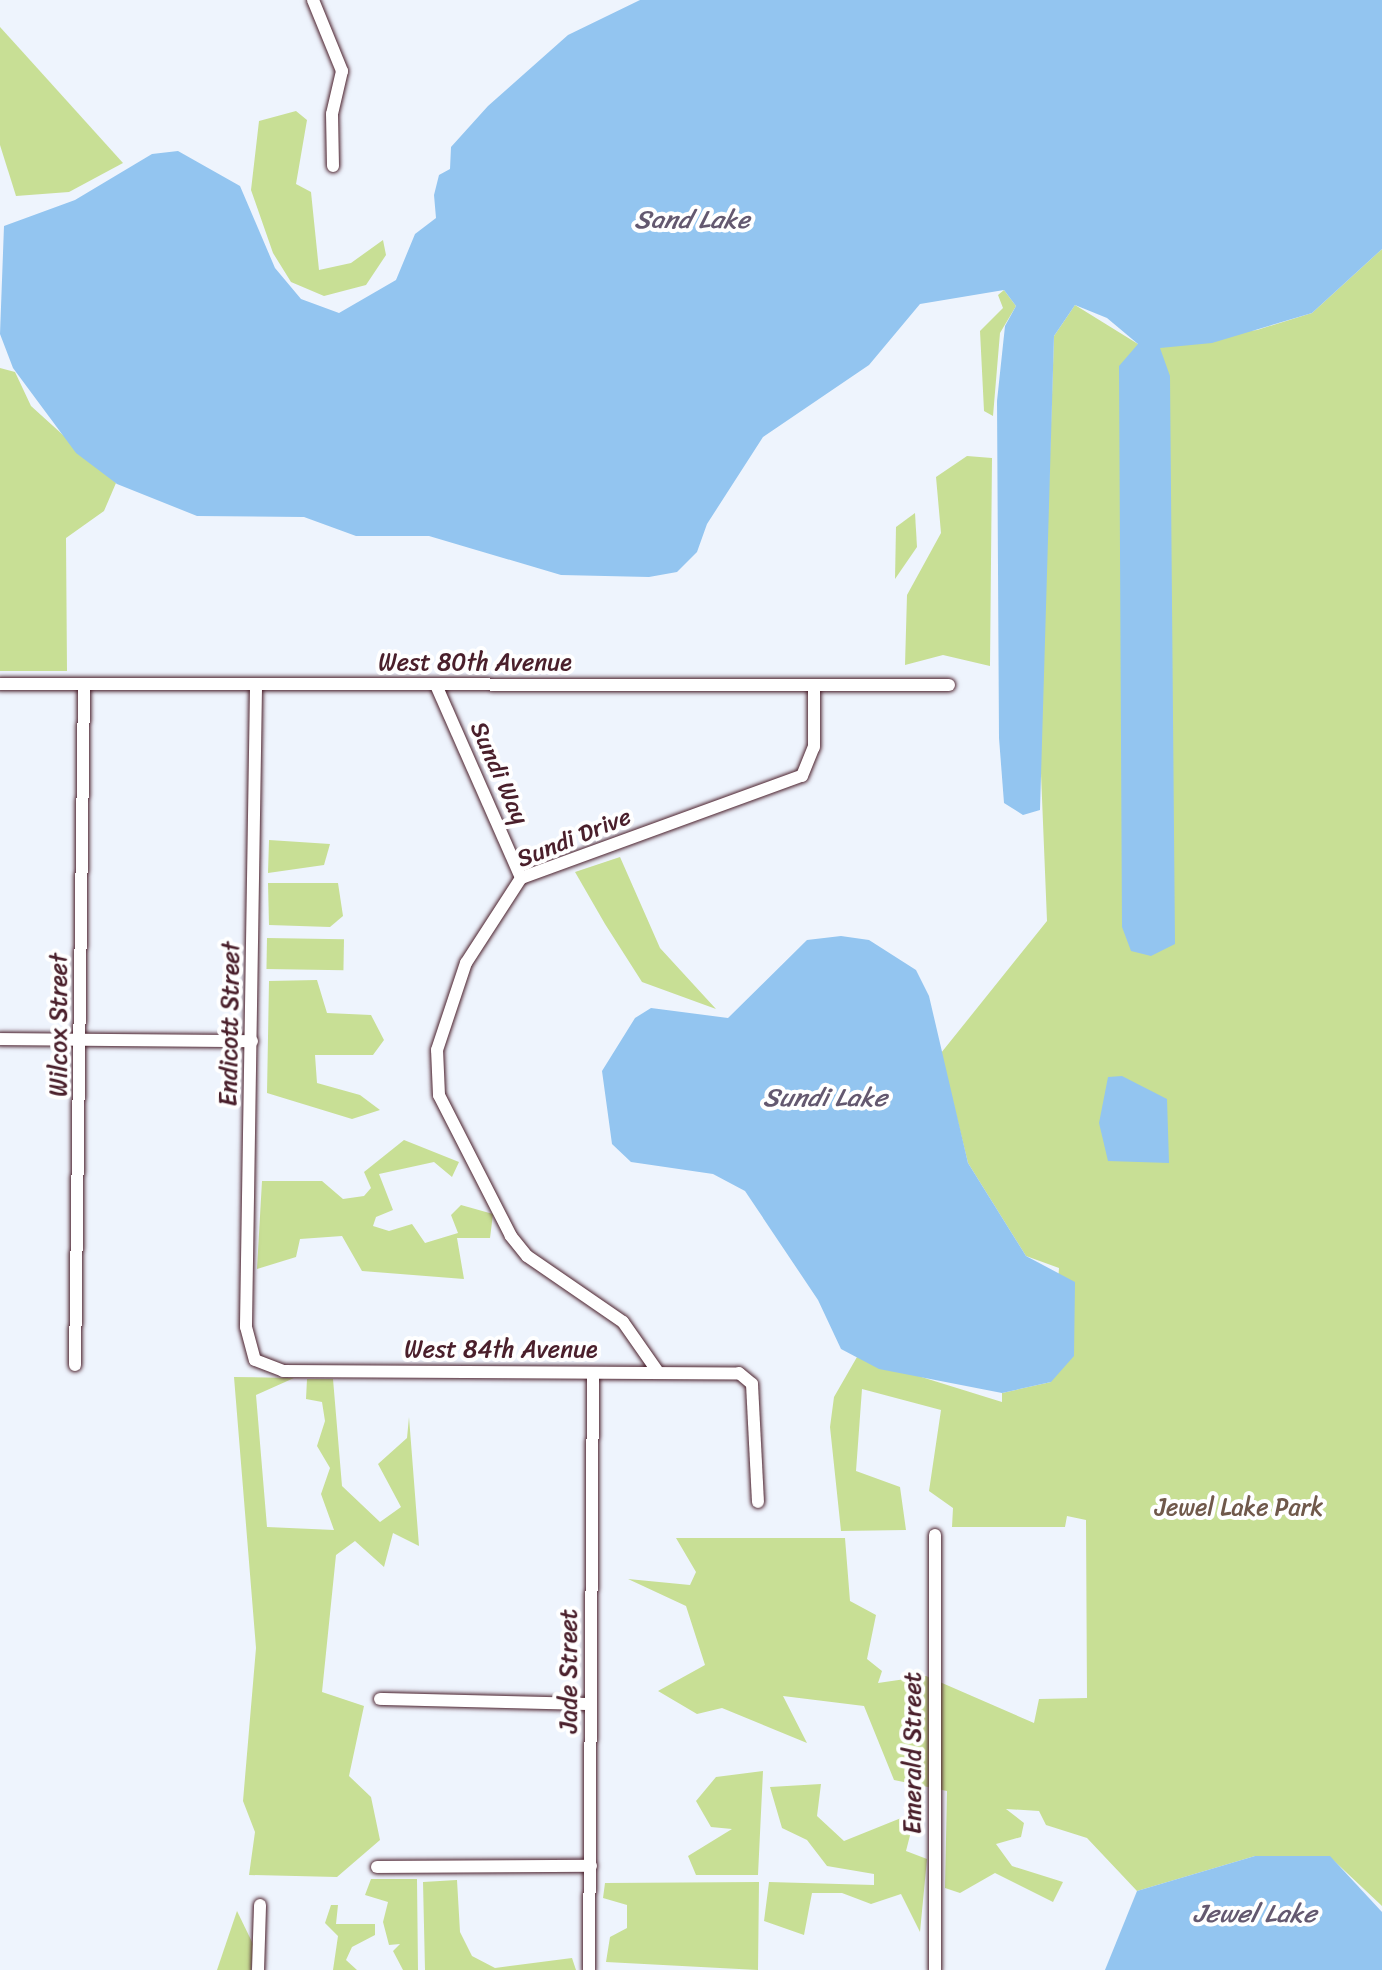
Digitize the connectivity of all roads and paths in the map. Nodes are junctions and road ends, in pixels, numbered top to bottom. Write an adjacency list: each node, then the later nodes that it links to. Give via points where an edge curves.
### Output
1 (313, 0): 2 (street, via 342,71 332,114)
2 (333, 166)
3 (0, 684): 4 (street, West 80th Avenue)
4 (84, 685): 7 (street, West 80th Avenue); 11 (street, Wilcox Street)
5 (436, 685): 7 (street, West 80th Avenue); 8 (street, West 80th Avenue); 9 (street, Sundi Way)
6 (949, 685): 8 (street, West 80th Avenue)
7 (256, 688): 12 (street, Endicott Street)
8 (814, 688): 9 (street, Sundi Drive, via 814,747 802,776)
9 (521, 878): 15 (street, Sundi Drive, via 466,963 437,1050 439,1095 527,1256 623,1322)
10 (0, 1039): 11 (street)
11 (80, 1040): 12 (street); 14 (street, Wilcox Street)
12 (252, 1041): 13 (street, Endicott Street, via 246,1327)
13 (255, 1360): 16 (street, West 84th Avenue, via 283,1371)
14 (75, 1365)
15 (658, 1372): 16 (street, West 84th Avenue); 17 (street, West 84th Avenue, via 749,1376)
16 (593, 1373): 20 (street, Jade Street)
17 (758, 1502)
18 (935, 1535): 26 (street, Emerald Street)
19 (380, 1699): 20 (street)
20 (591, 1704): 21 (street, Jade Street)
21 (591, 1866): 22 (street); 25 (street, Jade Street)
22 (377, 1867)
23 (260, 1905): 24 (street)
24 (258, 1970)
25 (589, 1970)
26 (935, 1970)

